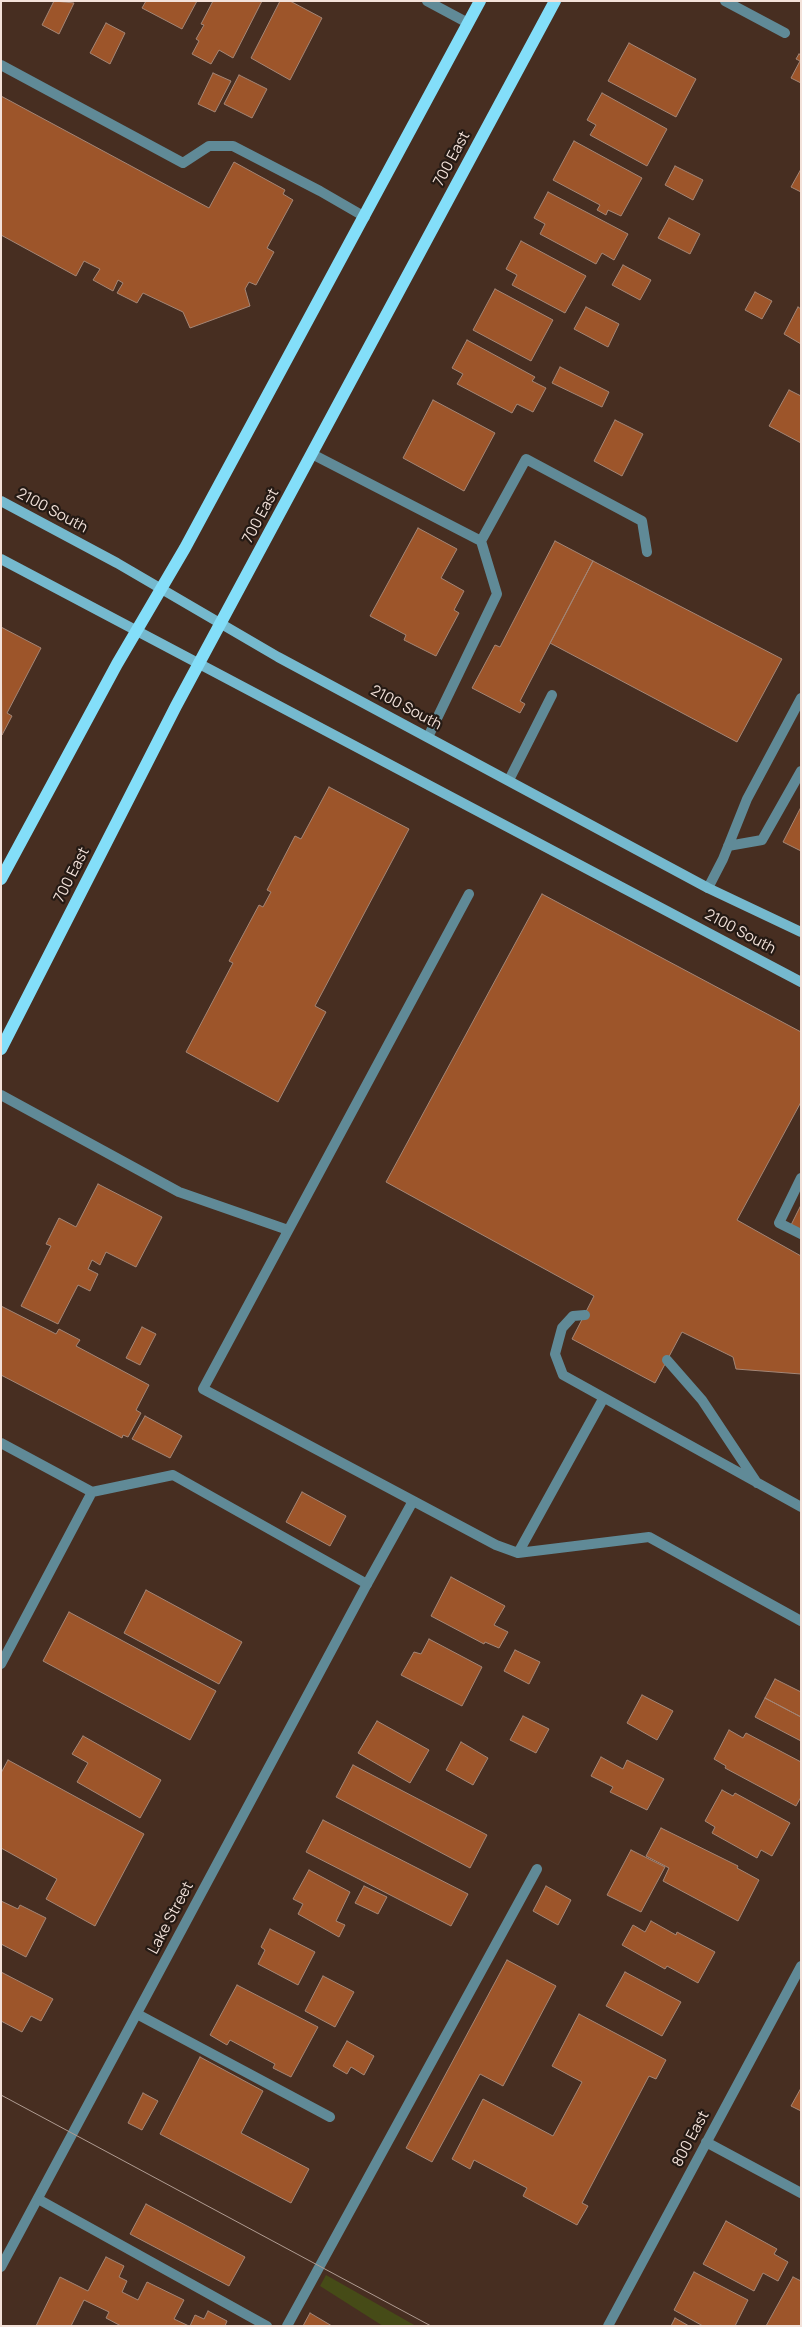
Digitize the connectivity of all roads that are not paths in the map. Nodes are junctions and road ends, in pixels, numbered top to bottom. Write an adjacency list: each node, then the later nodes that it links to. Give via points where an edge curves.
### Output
1 (427, 1): 5 (street)
2 (480, 1): 5 (main road)
3 (555, 1): 9 (main road, 700 East)
4 (725, 1): 6 (street)
5 (468, 24): 8 (main road)
6 (785, 33)
7 (1, 66): 8 (street, via 183,163 210,146 233,146)
8 (365, 218): 14 (main road)
9 (312, 454): 11 (street); 15 (main road, 700 East)
10 (1, 501): 14 (main road, 2100 South)
11 (481, 541): 12 (street, via 526,459 642,521); 20 (street, via 497,594)
12 (647, 552)
13 (1, 559): 16 (main road, 2100 South)
14 (162, 589): 15 (main road, 2100 South); 16 (main road)
15 (221, 623): 17 (main road, 700 East); 20 (main road, 2100 South)
16 (136, 630): 17 (main road, 2100 South); 24 (main road)
17 (199, 664): 28 (main road, 2100 South); 29 (main road, 700 East)
18 (552, 695): 22 (street)
19 (801, 698): 23 (street, via 747,799)
20 (428, 737): 22 (main road, 2100 South)
21 (801, 771): 23 (street, via 762,840)
22 (509, 780): 25 (main road, 2100 South)
23 (728, 846): 25 (street)
24 (1, 879)
25 (708, 888): 27 (main road, 2100 South)
26 (469, 894): 32 (street)
27 (801, 932)
28 (801, 982)
29 (1, 1050)
30 (1, 1095): 32 (street, via 179,1192)
31 (801, 1178): 33 (street, via 779,1223)
32 (288, 1230): 40 (street, via 203,1389)
33 (801, 1234)
34 (585, 1315): 36 (street, via 573,1316 562,1328 555,1354 563,1375)
35 (667, 1360): 38 (street, via 702,1400)
36 (602, 1399): 38 (street); 42 (street)
37 (1, 1442): 39 (street)
38 (758, 1484): 41 (street)
39 (92, 1492): 43 (street, via 173,1475); 45 (street)
40 (413, 1501): 42 (street, via 496,1546); 43 (street, Lake Street)
41 (801, 1507)
42 (518, 1553): 44 (street, via 649,1537)
43 (367, 1584): 48 (street, Lake Street)
44 (801, 1621)
45 (1, 1664)
46 (537, 1870): 55 (street)
47 (801, 1966): 50 (street, 800 East)
48 (137, 2014): 49 (street); 52 (street, Lake Street)
49 (330, 2117)
50 (706, 2142): 51 (street); 56 (street, 800 East)
51 (801, 2193)
52 (38, 2199): 53 (street, Lake Street); 54 (street)
53 (1, 2267)
54 (267, 2326)
55 (288, 2326)
56 (608, 2326)

